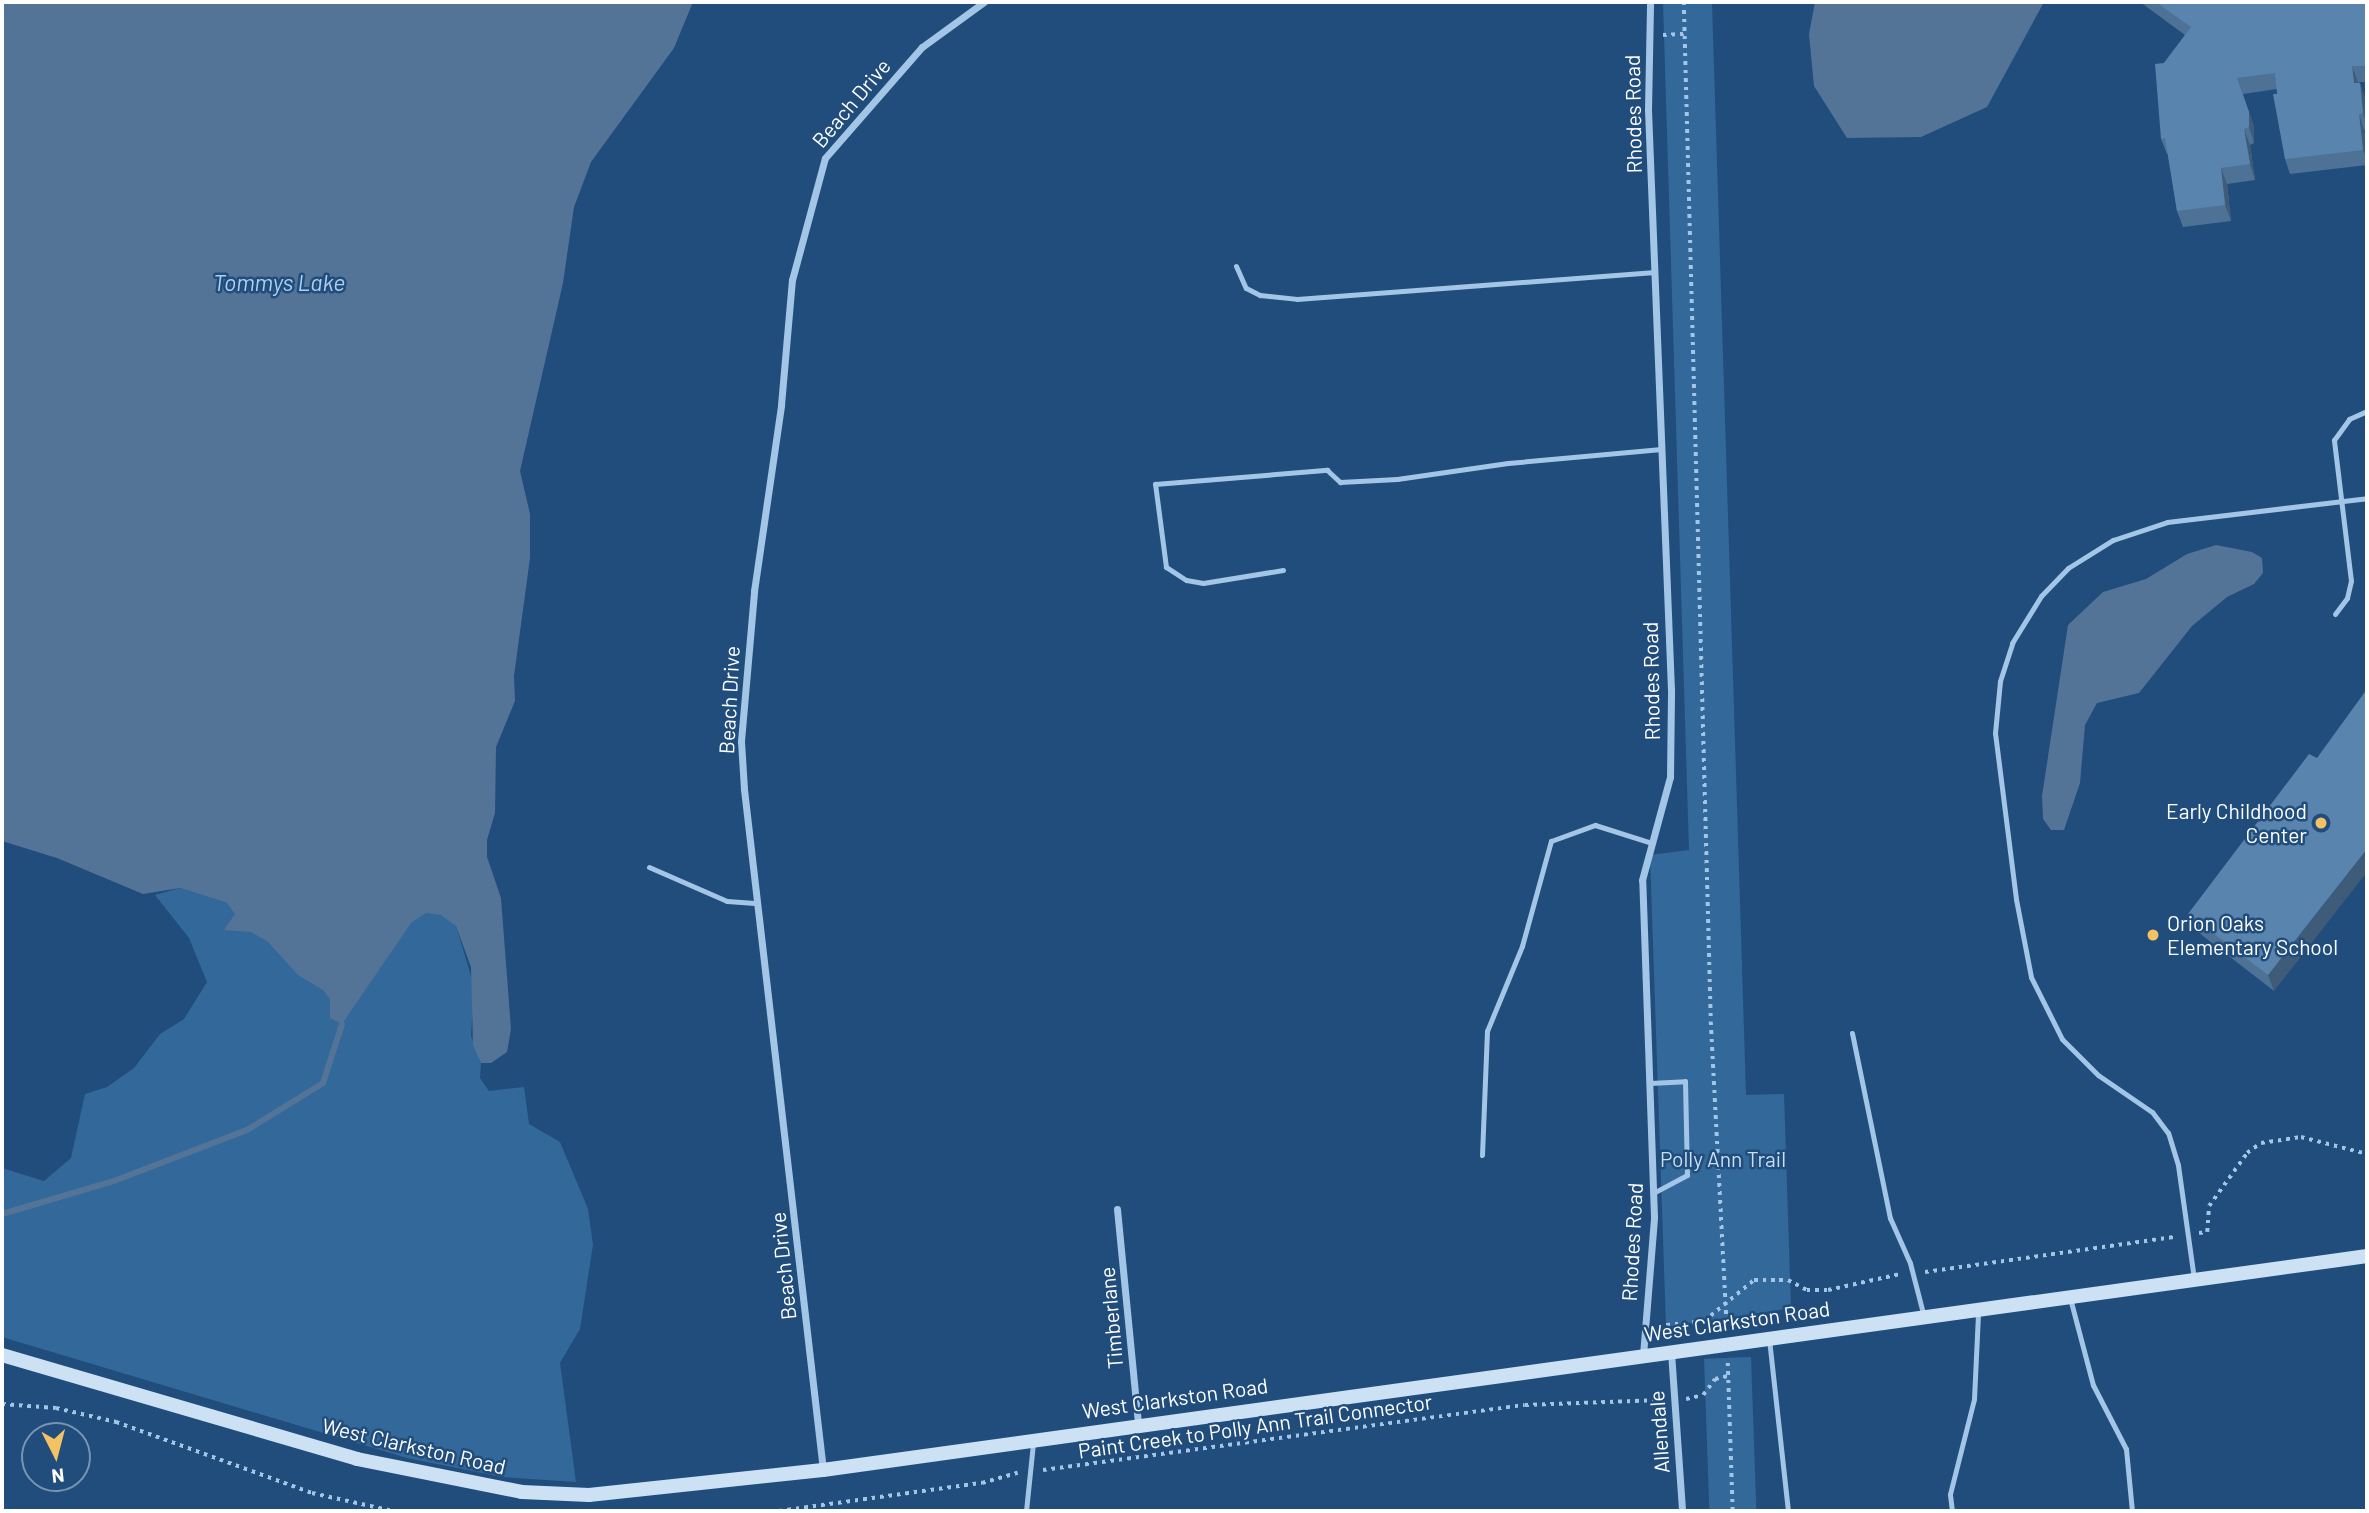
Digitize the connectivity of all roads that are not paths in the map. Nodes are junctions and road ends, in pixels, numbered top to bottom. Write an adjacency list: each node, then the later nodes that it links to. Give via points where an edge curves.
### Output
1 (984, 2): 13 (street, Beach Drive, via 922,47 874,100 825,158 808,208 792,280 741,741)
2 (1650, 2): 4 (street, Rhodes Road)
3 (1236, 266): 4 (lane, via 1246,288 1260,295 1297,299)
4 (1654, 272): 6 (street, Rhodes Road)
5 (2367, 411): 8 (lane, via 2350,419 2334,440)
6 (1661, 449): 9 (lane, via 1397,479 1340,482 1328,470 1155,484 1166,567 1186,580 1203,583); 11 (street, Rhodes Road, via 1670,777)
7 (2367, 498): 8 (lane)
8 (2340, 502): 10 (lane, via 2350,590); 20 (lane, via 2167,522 2104,544 2068,568 2030,611 2012,643 1998,689 1996,742 2031,977 2050,1022 2078,1057 2163,1124 2177,1159)
9 (1283, 570)
10 (2335, 614)
11 (1652, 843): 15 (street, Rhodes Road, via 1642,880); 16 (lane, via 1595,825 1551,841 1522,946 1487,1031)
12 (649, 867): 13 (lane, via 727,901)
13 (758, 903): 30 (street, Beach Drive)
14 (1852, 1033): 23 (lane, via 1890,1218)
15 (1650, 1083): 17 (street, Rhodes Road); 17 (lane, via 1685,1081 1687,1175)
16 (1482, 1155)
17 (1653, 1193): 27 (street, Rhodes Road)
18 (1117, 1209): 28 (street, Timberlane)
19 (2367, 1256): 20 (main road, West Clarkston Road)
20 (2194, 1280): 21 (main road, West Clarkston Road)
21 (2070, 1297): 22 (main road, West Clarkston Road); 35 (lane, via 2093,1385 2126,1449)
22 (1978, 1310): 23 (main road, West Clarkston Road); 34 (lane, via 1974,1399 1950,1494)
23 (1924, 1317): 24 (main road, West Clarkston Road)
24 (1769, 1339): 25 (main road, West Clarkston Road); 33 (lane)
25 (1671, 1351): 27 (main road, West Clarkston Road); 32 (street, Allendale)
26 (2, 1355): 30 (main road, West Clarkston Road, via 357,1459 522,1492 589,1495)
27 (1643, 1355): 28 (main road, West Clarkston Road)
28 (1138, 1424): 29 (main road, West Clarkston Road)
29 (1034, 1440): 30 (main road, West Clarkston Road); 31 (lane)
30 (823, 1471)
31 (1026, 1511)
32 (1682, 1511)
33 (1788, 1511)
34 (1952, 1511)
35 (2132, 1511)

